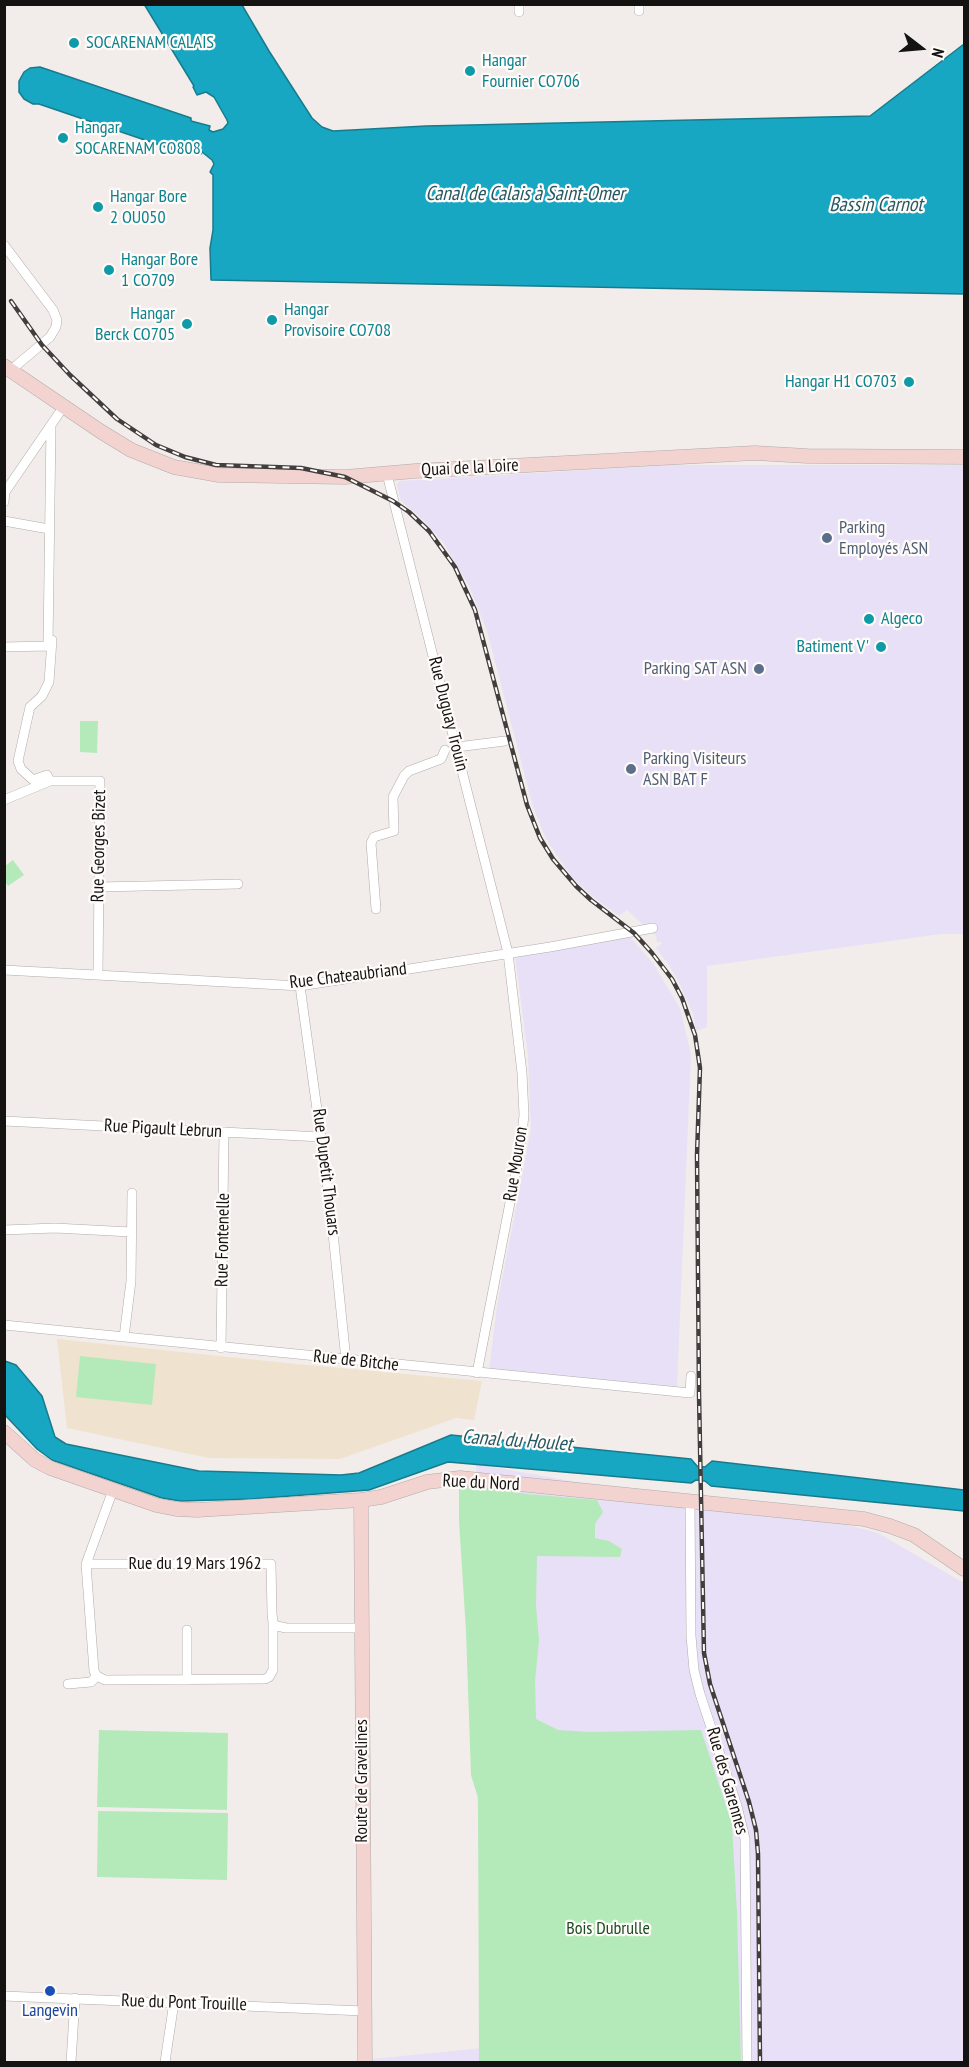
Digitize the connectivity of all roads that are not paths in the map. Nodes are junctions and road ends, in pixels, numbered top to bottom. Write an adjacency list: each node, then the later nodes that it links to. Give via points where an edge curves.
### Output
1 (4, 245): 2 (street, via 57,320 50,337)
2 (8, 368): 3 (street, Quai de la Loire)
3 (64, 406): 4 (street); 6 (street, Quai de la Loire, via 130,450 194,472 318,478)
4 (51, 426): 7 (street, via 5,492); 9 (street)
5 (964, 457): 6 (street, Quai de la Loire, via 755,453)
6 (387, 474): 13 (street, Rue Duguay Trouin)
7 (4, 502)
8 (4, 521): 9 (street)
9 (49, 530): 10 (street)
10 (48, 642): 11 (street); 15 (street, via 52,639 48,682 42,696 30,707 18,761 33,780 47,775)
11 (4, 647)
12 (504, 741): 13 (street)
13 (457, 747): 21 (street, Rue Duguay Trouin)
14 (445, 750): 19 (street, via 441,759 404,776 393,797 394,831 374,837 371,843)
15 (50, 781): 16 (street, Rue Georges Bizet); 18 (street, Rue Georges Bizet, via 100,781)
16 (4, 800)
17 (238, 884): 18 (street)
18 (98, 887): 23 (street, Rue Georges Bizet)
19 (376, 909)
20 (653, 928): 21 (street, Rue Chateaubriand)
21 (508, 953): 24 (street, Rue Chateaubriand); 35 (street, Rue Mouron, via 522,1073 523,1130)
22 (4, 970): 23 (street, Rue Chateaubriand)
23 (98, 975): 24 (street, Rue Chateaubriand)
24 (300, 986): 27 (street, Rue Dupetit Thouars)
25 (4, 1121): 26 (street, Rue Pigault Lebrun)
26 (224, 1131): 27 (street, Rue Pigault Lebrun); 33 (street, Rue Fontenelle)
27 (322, 1137): 34 (street, Rue Dupetit Thouars)
28 (132, 1193): 30 (street)
29 (4, 1230): 30 (street)
30 (131, 1232): 32 (street, via 131,1281)
31 (4, 1325): 32 (street, Rue de Bitche)
32 (124, 1337): 33 (street, Rue de Bitche)
33 (221, 1348): 34 (street, Rue de Bitche)
34 (346, 1360): 35 (street, Rue de Bitche)
35 (477, 1373): 36 (street, Rue de Bitche, via 690,1393)
36 (691, 1376)
37 (4, 1432): 38 (street, Rue du Nord, via 43,1464)
38 (113, 1490): 39 (street, Rue du Nord, via 162,1506 190,1510); 41 (street)
39 (361, 1500): 40 (street, Rue du Nord, via 427,1482 460,1478); 44 (street, Route de Gravelines)
40 (690, 1502): 42 (street, Rue du Nord, via 877,1522 921,1539); 56 (street, Rue des Garennes, via 694,1670 745,1839)
41 (86, 1564): 43 (street, Rue du 19 Mars 1962, via 272,1564); 46 (street)
42 (964, 1569)
43 (273, 1623): 44 (street, via 286,1628); 47 (street, via 273,1670 269,1677)
44 (361, 1628): 52 (street, Route de Gravelines)
45 (187, 1630): 47 (street)
46 (97, 1676): 47 (street, via 105,1680); 48 (street, via 91,1682)
47 (187, 1680)
48 (68, 1684)
49 (4, 1996): 50 (street, Rue du Pont Trouille)
50 (75, 1998): 51 (street, Rue du Pont Trouille); 53 (street)
51 (174, 2002): 52 (street, Rue du Pont Trouille); 54 (street)
52 (364, 2011): 55 (street, Route de Gravelines)
53 (71, 2062)
54 (165, 2062)
55 (364, 2062)
56 (747, 2062)

